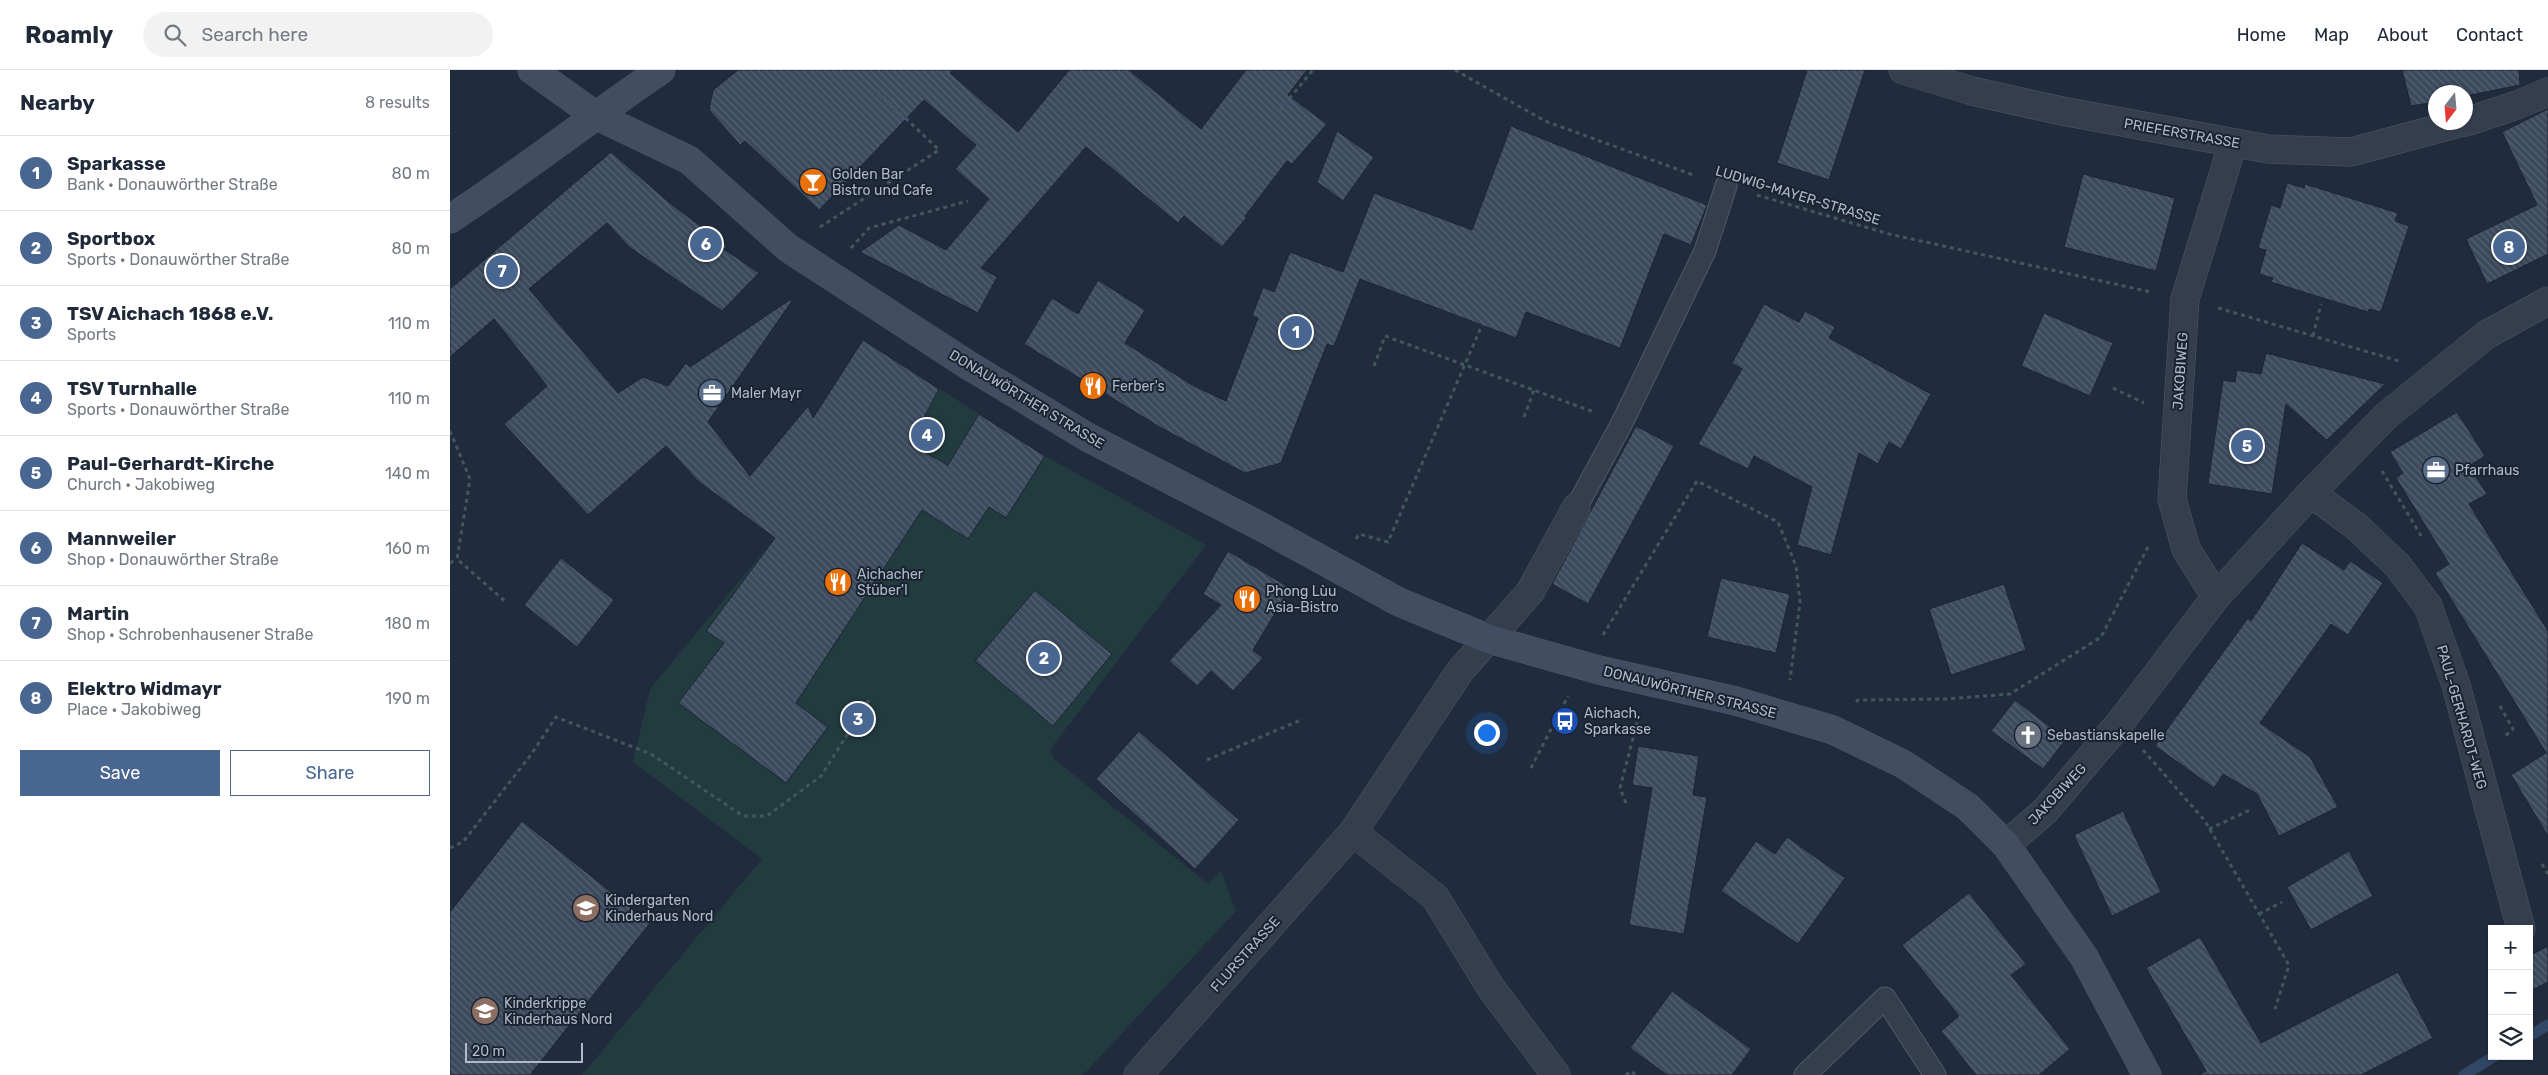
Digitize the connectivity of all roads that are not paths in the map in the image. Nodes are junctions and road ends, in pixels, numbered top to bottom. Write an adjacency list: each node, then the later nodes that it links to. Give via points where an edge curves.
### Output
1 (532, 70): 5 (main road, DONAUWÖRTHER STRASSE)
2 (661, 70): 5 (main road)
3 (1914, 72): 8 (street, PRIEFERSTRASSE, via 1972,91)
4 (2548, 92): 6 (street, PRIEFERSTRASSE)
5 (595, 115): 10 (main road, via 507,182); 15 (main road, DONAUWÖRTHER STRASSE, via 689,160 788,248 968,365 1089,438 1400,602)
6 (2473, 119)
7 (2434, 130): 8 (street, PRIEFERSTRASSE, via 2351,152 2268,149)
8 (2233, 143): 14 (street, JAKOBIWEG, via 2185,299 2172,499 2186,549)
9 (1726, 186): 13 (lane, via 1705,251 1622,423)
10 (450, 219)
11 (2548, 301): 12 (street, JAKOBIWEG, via 2486,335 2439,372 2386,416)
12 (2311, 493): 14 (street, JAKOBIWEG); 18 (street, PAUL-GERHARDT-WEG, via 2357,528 2398,566 2428,606 2456,685)
13 (1576, 508): 15 (street, via 1530,592)
14 (2216, 597): 17 (street, JAKOBIWEG, via 2119,724 2045,811)
15 (1489, 639): 16 (street, FLURSTRASSE, via 1460,671); 17 (main road, DONAUWÖRTHER STRASSE, via 1584,666 1736,701 1833,730 1903,764 1960,802)
16 (1353, 832): 19 (street, FLURSTRASSE); 20 (street, via 1435,897 1491,988)
17 (2006, 845): 23 (main road, DONAUWÖRTHER STRASSE, via 2084,957)
18 (2521, 925)
19 (1138, 1075)
20 (1556, 1075)
21 (1805, 1075): 22 (lane, via 1885,998)
22 (1935, 1075)
23 (2147, 1075)

